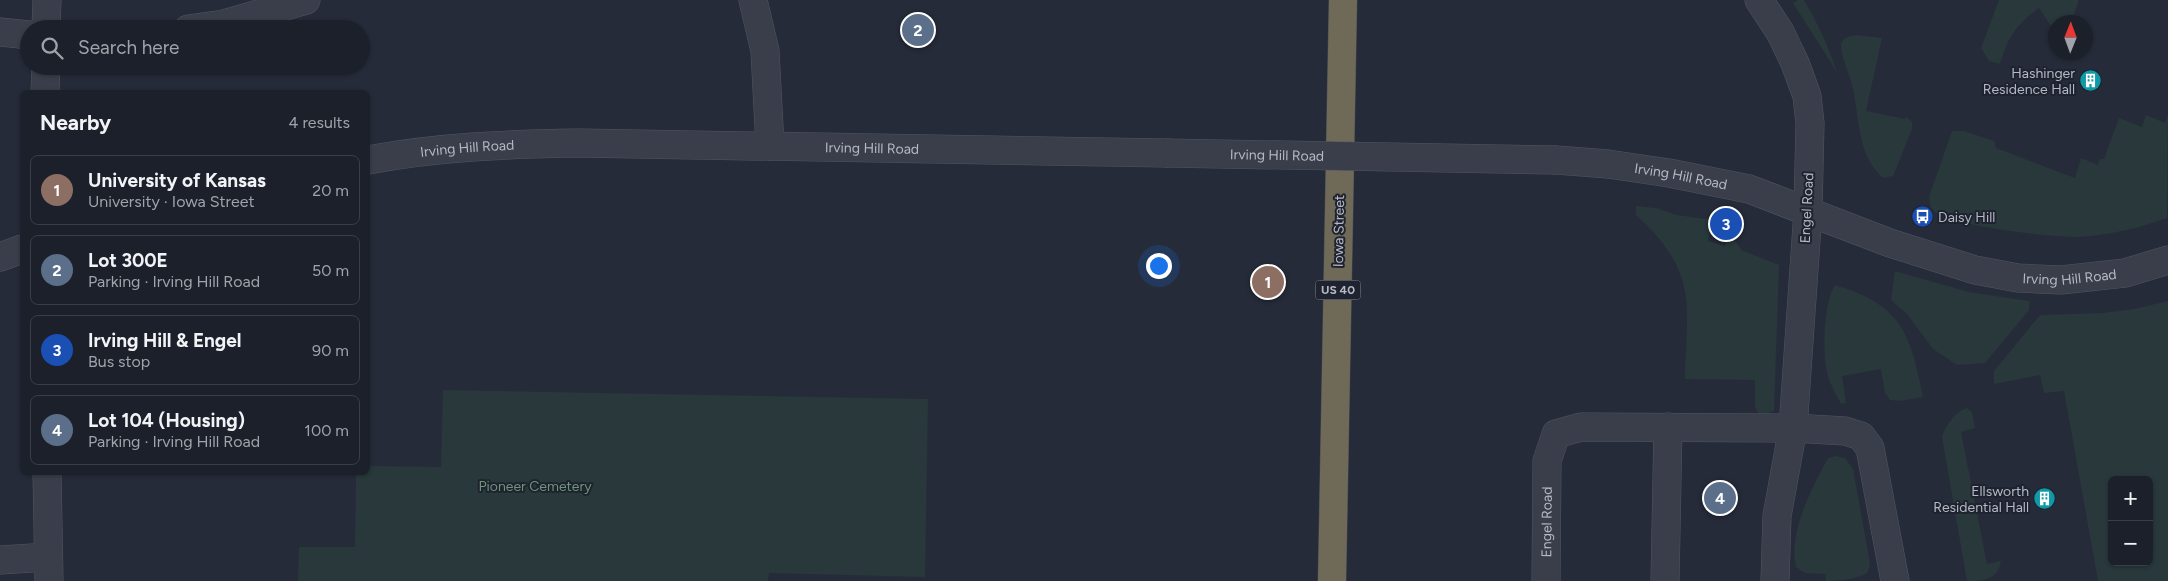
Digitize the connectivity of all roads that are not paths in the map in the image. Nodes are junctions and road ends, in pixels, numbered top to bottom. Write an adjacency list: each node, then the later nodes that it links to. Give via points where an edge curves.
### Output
1 (47, 0): 6 (street)
2 (306, 0): 7 (street)
3 (753, 0): 12 (street, via 765,51)
4 (1343, 0): 23 (highway, Iowa Street / US 40)
5 (1759, 0): 14 (street, Engel Road, via 1780,32 1807,96 1810,123)
6 (46, 20)
7 (238, 20)
8 (0, 32): 9 (street)
9 (20, 34)
10 (46, 75): 11 (street)
11 (45, 90)
12 (770, 146): 13 (street, Irving Hill Road, via 506,144 404,153); 14 (street, Irving Hill Road, bridge, via 1556,160 1617,165 1749,189)
13 (370, 160)
14 (1808, 212): 17 (street, Irving Hill Road, via 1975,270 2018,278 2061,280 2125,273); 19 (street, Engel Road)
15 (20, 251): 16 (street)
16 (0, 257)
17 (2168, 260)
18 (1668, 428): 19 (street, Engel Road); 24 (street, Engel Road, via 1580,427 1556,434 1547,461); 25 (street)
19 (1793, 428): 26 (street, via 1777,516); 27 (street, Engel Road, via 1845,430 1861,436 1870,448)
20 (47, 475): 22 (street)
21 (0, 560): 22 (street)
22 (49, 569)
23 (1332, 581)
24 (1546, 581)
25 (1665, 581)
26 (1775, 581)
27 (1895, 581)

